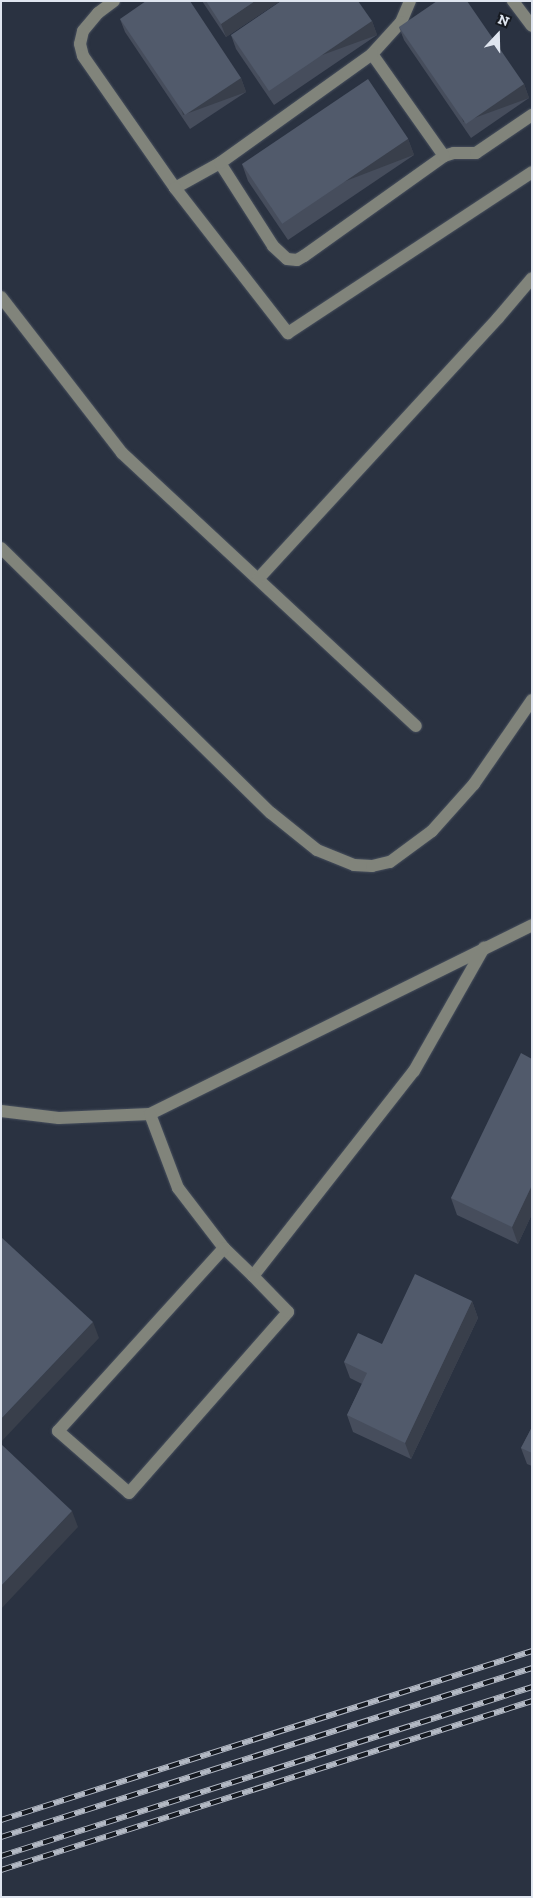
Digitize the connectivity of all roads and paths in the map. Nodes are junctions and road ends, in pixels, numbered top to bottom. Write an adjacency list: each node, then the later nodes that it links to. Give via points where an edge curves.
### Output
1 (114, 1): 10 (lane, via 84,30 80,44 84,56)
2 (410, 1): 5 (lane, via 401,22)
3 (512, 1): 4 (lane)
4 (532, 26)
5 (372, 54): 7 (lane); 8 (lane)
6 (532, 115): 7 (lane, via 476,153)
7 (444, 156): 8 (lane, via 304,256 293,260 281,255 273,246)
8 (220, 163): 10 (lane)
9 (532, 172): 10 (lane, via 288,334)
10 (176, 188)
11 (532, 278): 14 (lane)
12 (1, 297): 14 (lane, via 122,453)
13 (1, 548): 15 (lane, via 271,812 317,850 354,865 390,862 432,831 474,784)
14 (259, 578): 16 (lane)
15 (532, 700)
16 (416, 726)
17 (532, 925): 18 (lane)
18 (484, 948): 20 (lane); 22 (lane, via 414,1070)
19 (1, 1111): 20 (lane, via 59,1118)
20 (150, 1114): 21 (lane, via 178,1188)
21 (224, 1248): 22 (lane); 22 (lane, via 58,1431 129,1493 288,1312)
22 (253, 1276)

